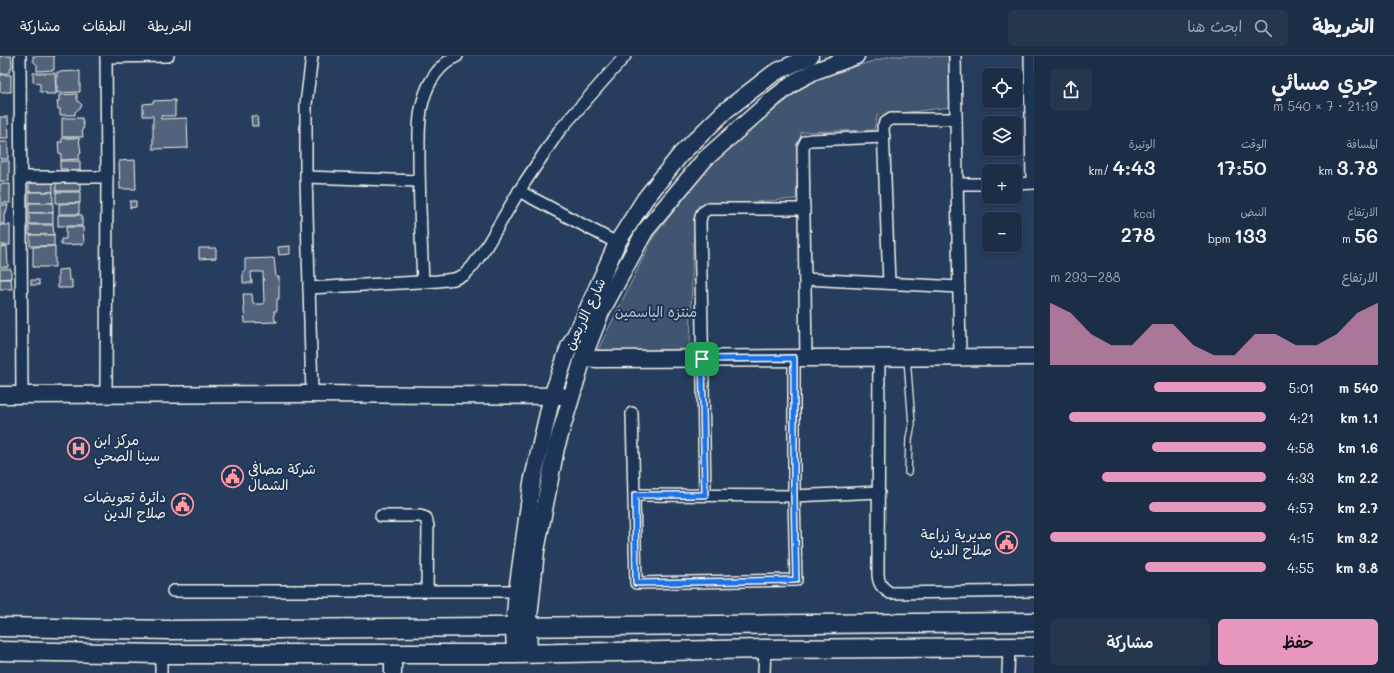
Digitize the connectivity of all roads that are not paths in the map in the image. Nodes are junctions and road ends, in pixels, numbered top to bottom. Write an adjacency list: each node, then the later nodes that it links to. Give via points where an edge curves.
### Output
1 (20, 56): 13 (street)
2 (168, 56): 9 (street)
3 (312, 56): 15 (street, via 306,104)
4 (457, 56): 16 (street, via 443,64 422,102)
5 (625, 56): 21 (street, via 559,131)
6 (810, 56): 23 (main road, شارع الاربعين, via 774,73 725,111 681,154 645,199)
7 (856, 56): 31 (main road, via 796,81 705,158 645,231 601,312)
8 (955, 56): 11 (street)
9 (106, 57): 14 (street)
10 (1031, 60): 17 (street)
11 (956, 119): 12 (street, via 891,120 883,127); 18 (street)
12 (884, 137): 22 (street, via 806,141 803,146); 26 (street)
13 (21, 177): 14 (street); 38 (street)
14 (107, 177): 39 (street)
15 (306, 177): 16 (street); 28 (street)
16 (419, 181): 25 (street)
17 (1033, 183): 20 (street)
18 (957, 184): 19 (street); 27 (street)
19 (982, 184)
20 (1022, 184)
21 (519, 191): 23 (street); 25 (street, via 482,253 464,275 454,279)
22 (804, 209): 24 (street); 35 (street, via 708,209 702,213)
23 (617, 243): 40 (main road, شارع الاربعين, via 569,347)
24 (805, 279): 26 (street); 32 (street)
25 (423, 282): 28 (street)
26 (889, 284): 27 (street)
27 (959, 287): 29 (street)
28 (309, 288): 36 (street)
29 (960, 357): 30 (main road); 34 (main road)
30 (1034, 357)
31 (584, 358): 35 (main road); 41 (main road)
32 (800, 358): 33 (main road); 35 (main road); 47 (street)
33 (879, 358): 34 (main road); 44 (street)
34 (907, 358): 43 (lane, via 912,424)
35 (702, 359): 46 (street)
36 (312, 394): 39 (main road); 40 (main road)
37 (0, 395): 38 (main road)
38 (22, 395): 39 (main road)
39 (106, 395)
40 (552, 396): 41 (main road); 51 (main road, شارع الاربعين, via 532,483)
41 (572, 397): 55 (main road, via 556,448)
42 (632, 413): 45 (street)
43 (908, 472)
44 (878, 492): 47 (street); 52 (street, via 878,581 882,588 894,593)
45 (635, 495): 46 (street); 47 (street, via 636,583 796,580)
46 (705, 495): 47 (street)
47 (794, 496)
48 (381, 516): 50 (street, via 426,518)
49 (173, 591): 50 (street)
50 (428, 591): 51 (street)
51 (517, 591): 55 (main road, شارع الاربعين)
52 (1034, 591)
53 (1034, 622): 55 (main road)
54 (0, 627): 55 (main road, via 170,630)
55 (521, 627): 61 (main road, شارع الاربعين)
56 (1008, 647): 57 (main road); 58 (main road); 66 (street)
57 (1034, 647)
58 (765, 649): 61 (main road); 65 (street)
59 (0, 652): 62 (main road)
60 (392, 653): 61 (main road); 62 (main road); 64 (main road)
61 (522, 653)
62 (161, 654): 63 (street)
63 (161, 673)
64 (393, 673)
65 (764, 673)
66 (1008, 673)

